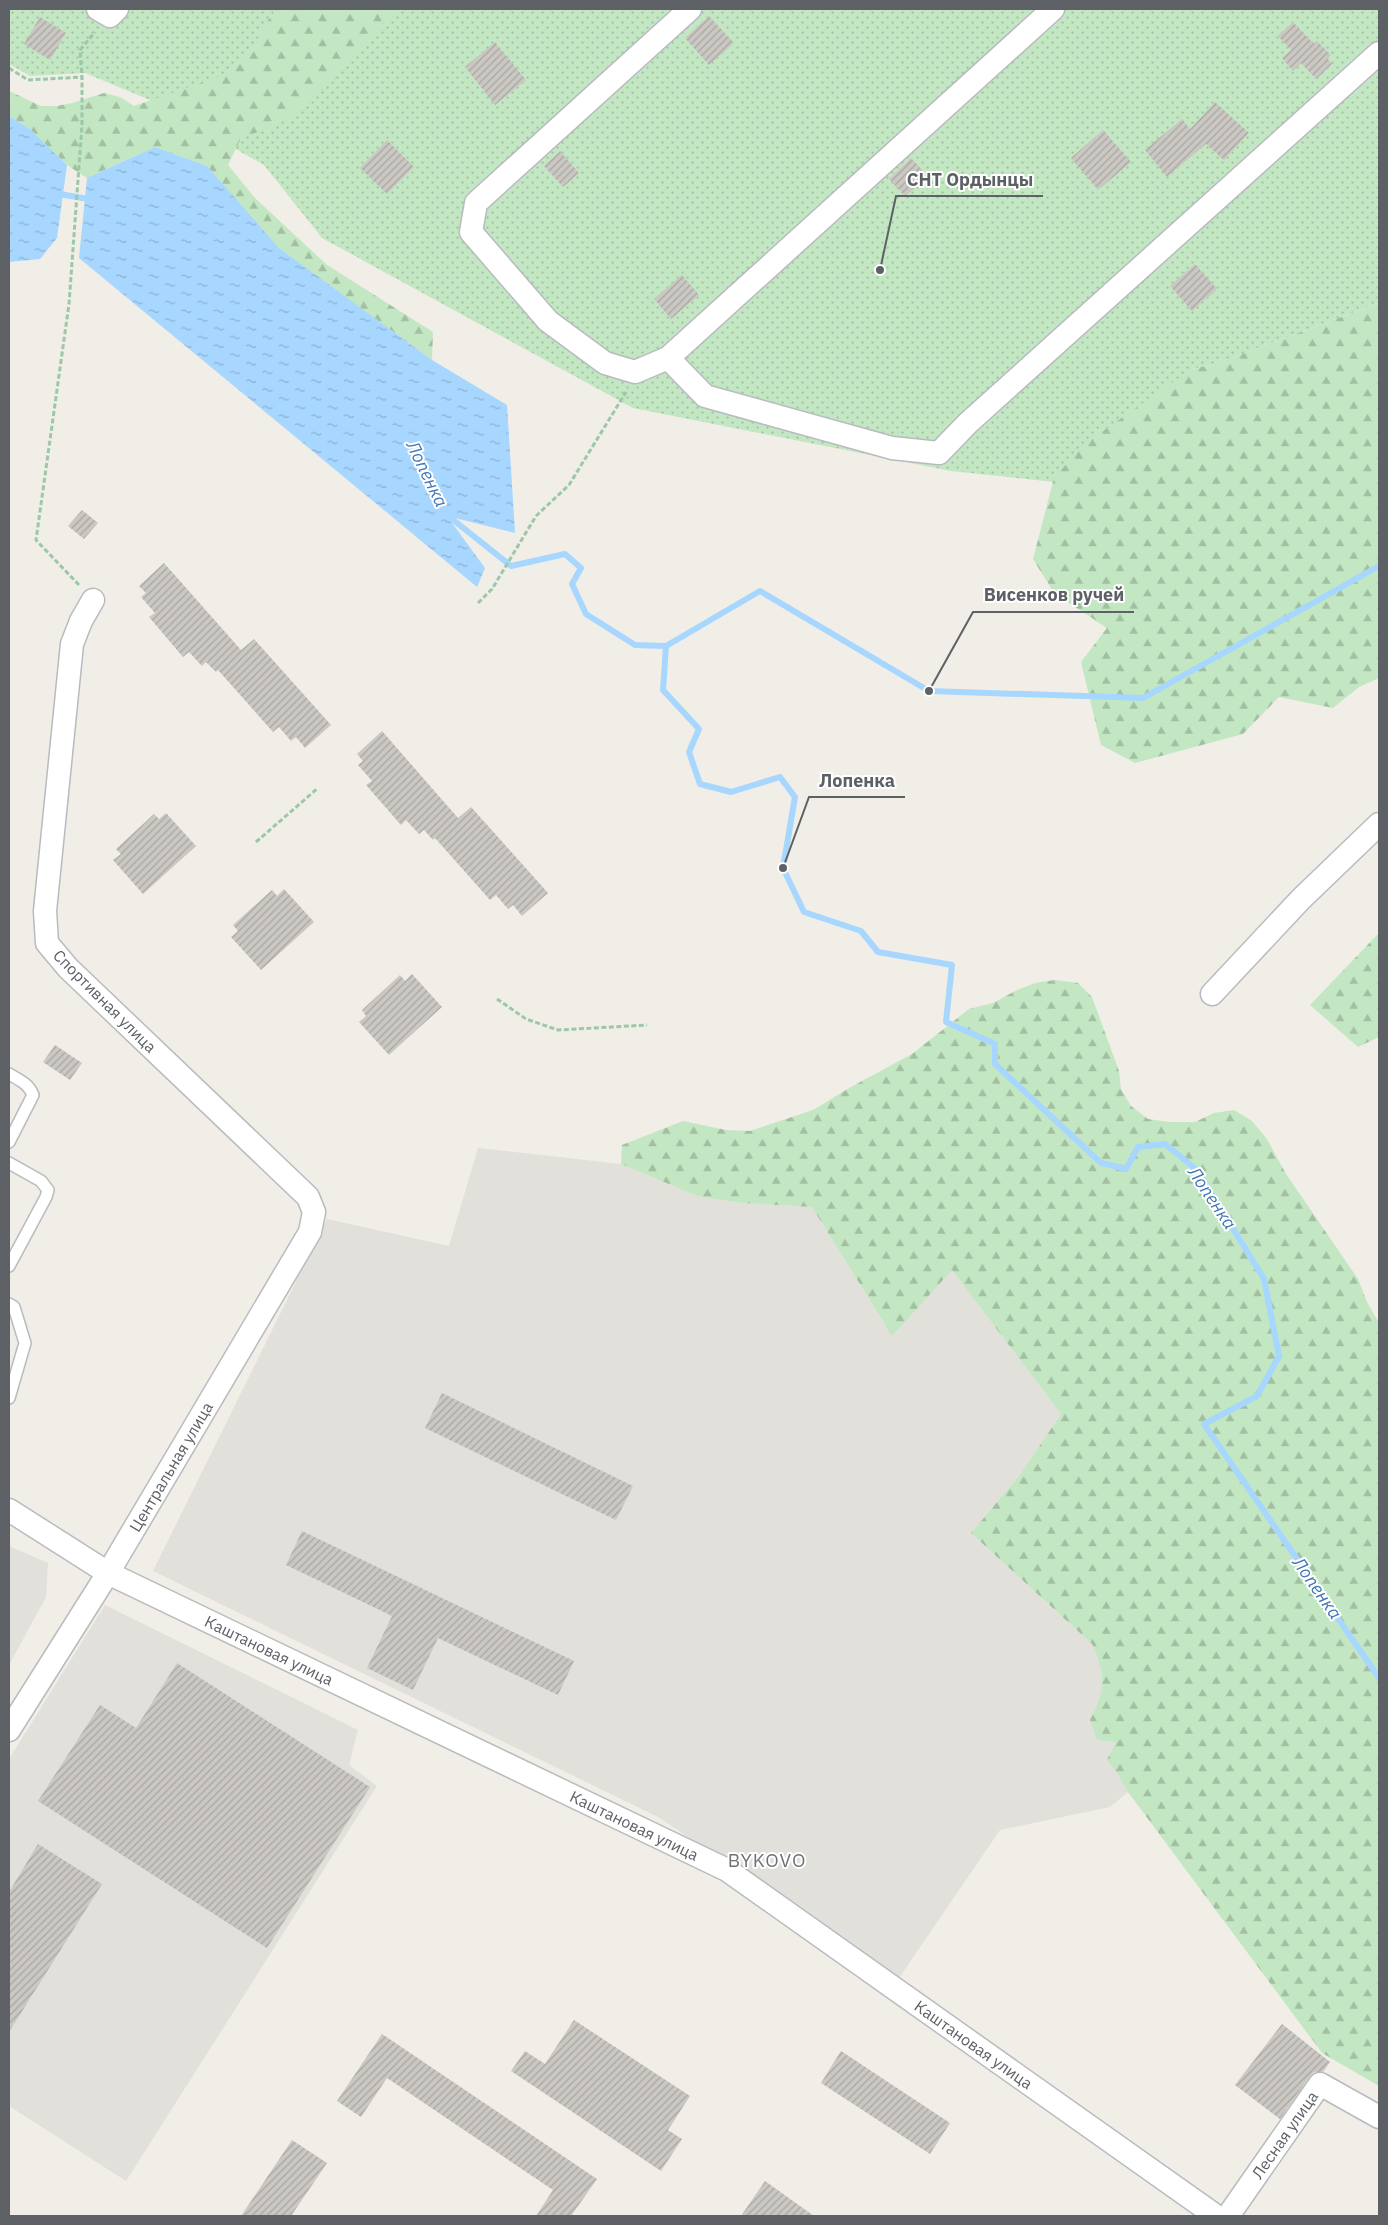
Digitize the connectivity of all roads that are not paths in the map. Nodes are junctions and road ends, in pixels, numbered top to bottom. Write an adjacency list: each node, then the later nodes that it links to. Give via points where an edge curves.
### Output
1 (690, 9): 4 (street, via 476,203 470,232 548,321 605,363 635,372)
2 (1053, 9): 4 (street)
3 (1379, 53): 4 (street, via 968,423 939,453 892,448 705,396)
4 (668, 358)
5 (93, 600): 11 (street, Спортивная улица, via 72,644 45,911 47,943 68,968)
6 (1379, 824): 7 (street, via 1301,899)
7 (1212, 994)
8 (9, 1074): 9 (lane, via 25,1083 32,1095)
9 (9, 1142)
10 (9, 1163): 12 (lane, via 41,1181 48,1190)
11 (308, 1197): 16 (street, Центральная улица, via 314,1212 310,1232)
12 (9, 1266)
13 (9, 1304): 14 (lane, via 14,1307 24,1343)
14 (9, 1398)
15 (9, 1510): 16 (street, Каштановая улица)
16 (108, 1573): 17 (street, Центральная улица); 19 (street, Каштановая улица, via 727,1870)
17 (9, 1730)
18 (1379, 2117): 20 (street, Лесная улица, via 1320,2084)
19 (1216, 2216)
20 (1228, 2216)

